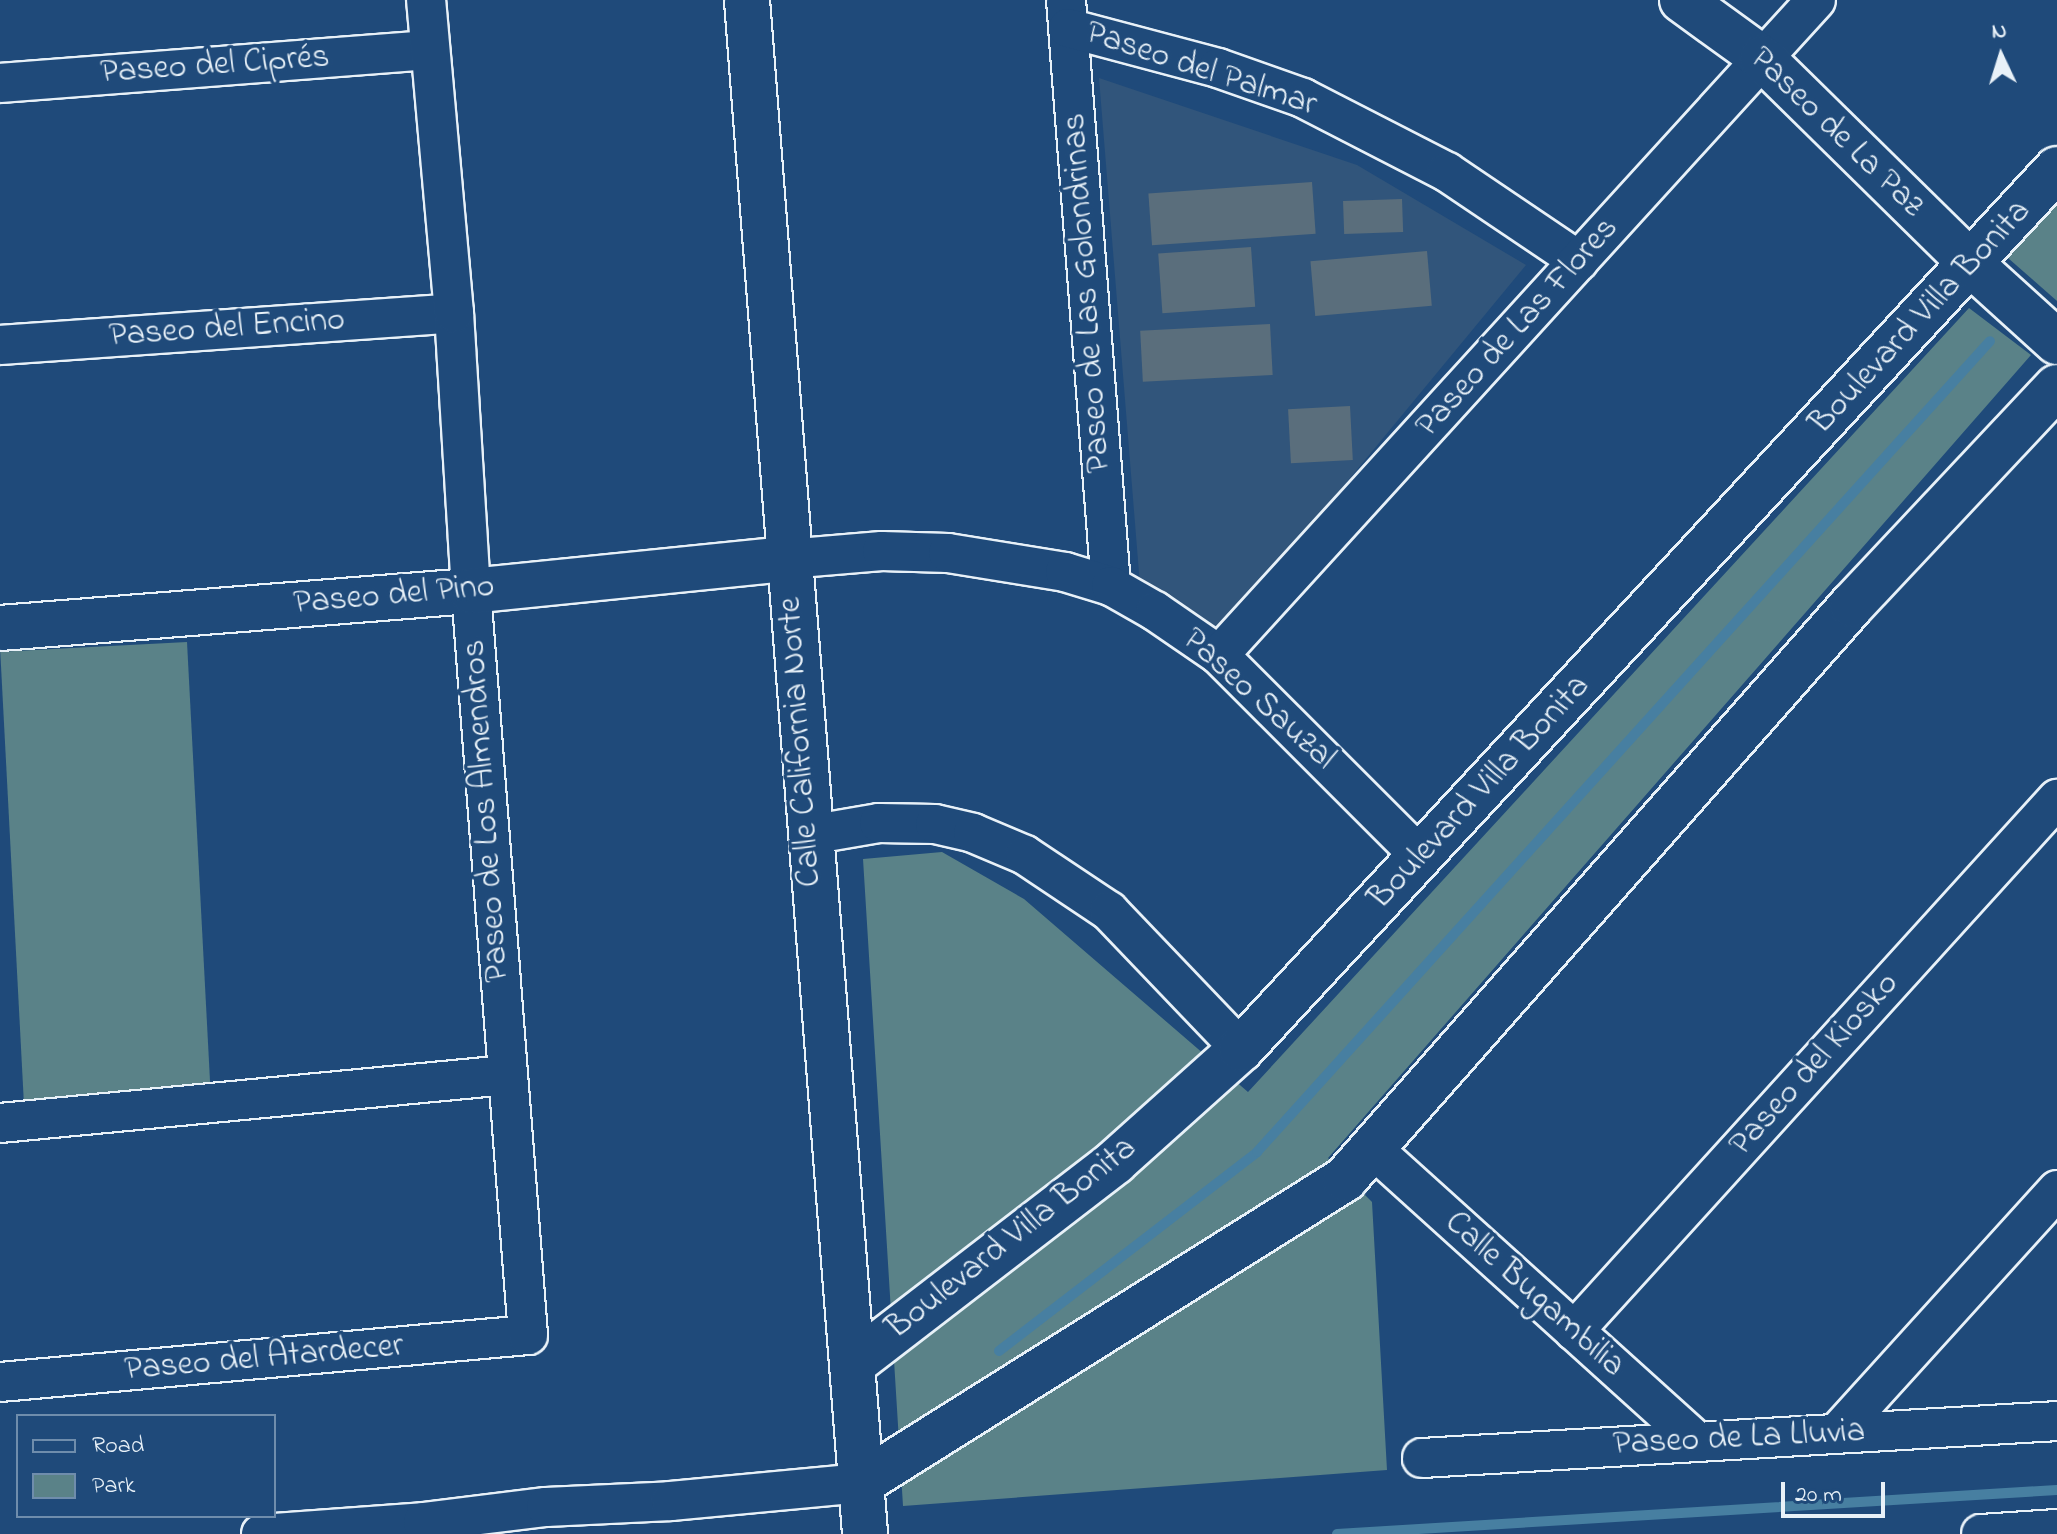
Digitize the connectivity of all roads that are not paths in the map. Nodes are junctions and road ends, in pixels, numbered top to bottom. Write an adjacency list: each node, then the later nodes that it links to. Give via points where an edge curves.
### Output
1 (426, 0): 6 (street, Paseo de Los Almendros)
2 (747, 0): 16 (street, Calle California Norte)
3 (1682, 0): 7 (street, Paseo de La Paz)
4 (1816, 0): 7 (street, Paseo de Las Flores)
5 (1067, 14): 10 (street, Paseo del Palmar, via 1303,98 1447,172); 17 (street, Paseo de Las Golondrinas)
6 (430, 50): 8 (street, Paseo del Ciprés); 12 (street, Paseo de Los Almendros)
7 (1762, 58): 10 (street, Paseo de Las Flores); 11 (street, Paseo de La Paz)
8 (0, 83)
9 (2057, 169): 11 (street, Boulevard Villa Bonita)
10 (1579, 261): 20 (street, Paseo de Las Flores)
11 (1977, 270): 13 (street, Paseo de La Paz); 23 (street, Boulevard Villa Bonita)
12 (454, 313): 14 (street, Paseo del Encino); 18 (street, Paseo de Los Almendros)
13 (2057, 342)
14 (0, 345)
15 (2057, 387): 27 (street, via 1852,605)
16 (787, 559): 17 (street, Paseo Sauzal, via 882,551 948,553 1065,572); 18 (street, Paseo del Pino); 22 (street, Calle California Norte)
17 (1111, 586): 20 (street, Paseo Sauzal)
18 (471, 591): 19 (street, Paseo del Pino); 25 (street, Paseo de Los Almendros)
19 (0, 628)
20 (1219, 655): 23 (street, Paseo Sauzal)
21 (2057, 799): 29 (street, Paseo del Kiosko)
22 (809, 835): 24 (street, via 879,823 935,824 1025,855 1109,911); 31 (street, Calle California Norte)
23 (1421, 857): 24 (street, Boulevard Villa Bonita)
24 (1241, 1049): 31 (street, Boulevard Villa Bonita, via 1115,1162)
25 (507, 1075): 26 (street); 30 (street, Paseo de Los Almendros)
26 (0, 1123)
27 (1372, 1148): 29 (street, Calle Bugambilia); 37 (street, via 1345,1179)
28 (2057, 1190): 34 (street)
29 (1574, 1331): 35 (street, Calle Bugambilia)
30 (528, 1335): 32 (street, Paseo del Atardecer)
31 (853, 1364): 37 (street, Calle California Norte)
32 (0, 1382)
33 (2057, 1421): 34 (street, Paseo de La Lluvia)
34 (1837, 1433): 35 (street, Paseo de La Lluvia)
35 (1696, 1441): 36 (street, Paseo de La Lluvia)
36 (1422, 1458)
37 (861, 1483): 39 (street); 40 (street, Calle California Norte)
38 (2057, 1529): 41 (street)
39 (261, 1534)
40 (865, 1534)
41 (1981, 1534)

